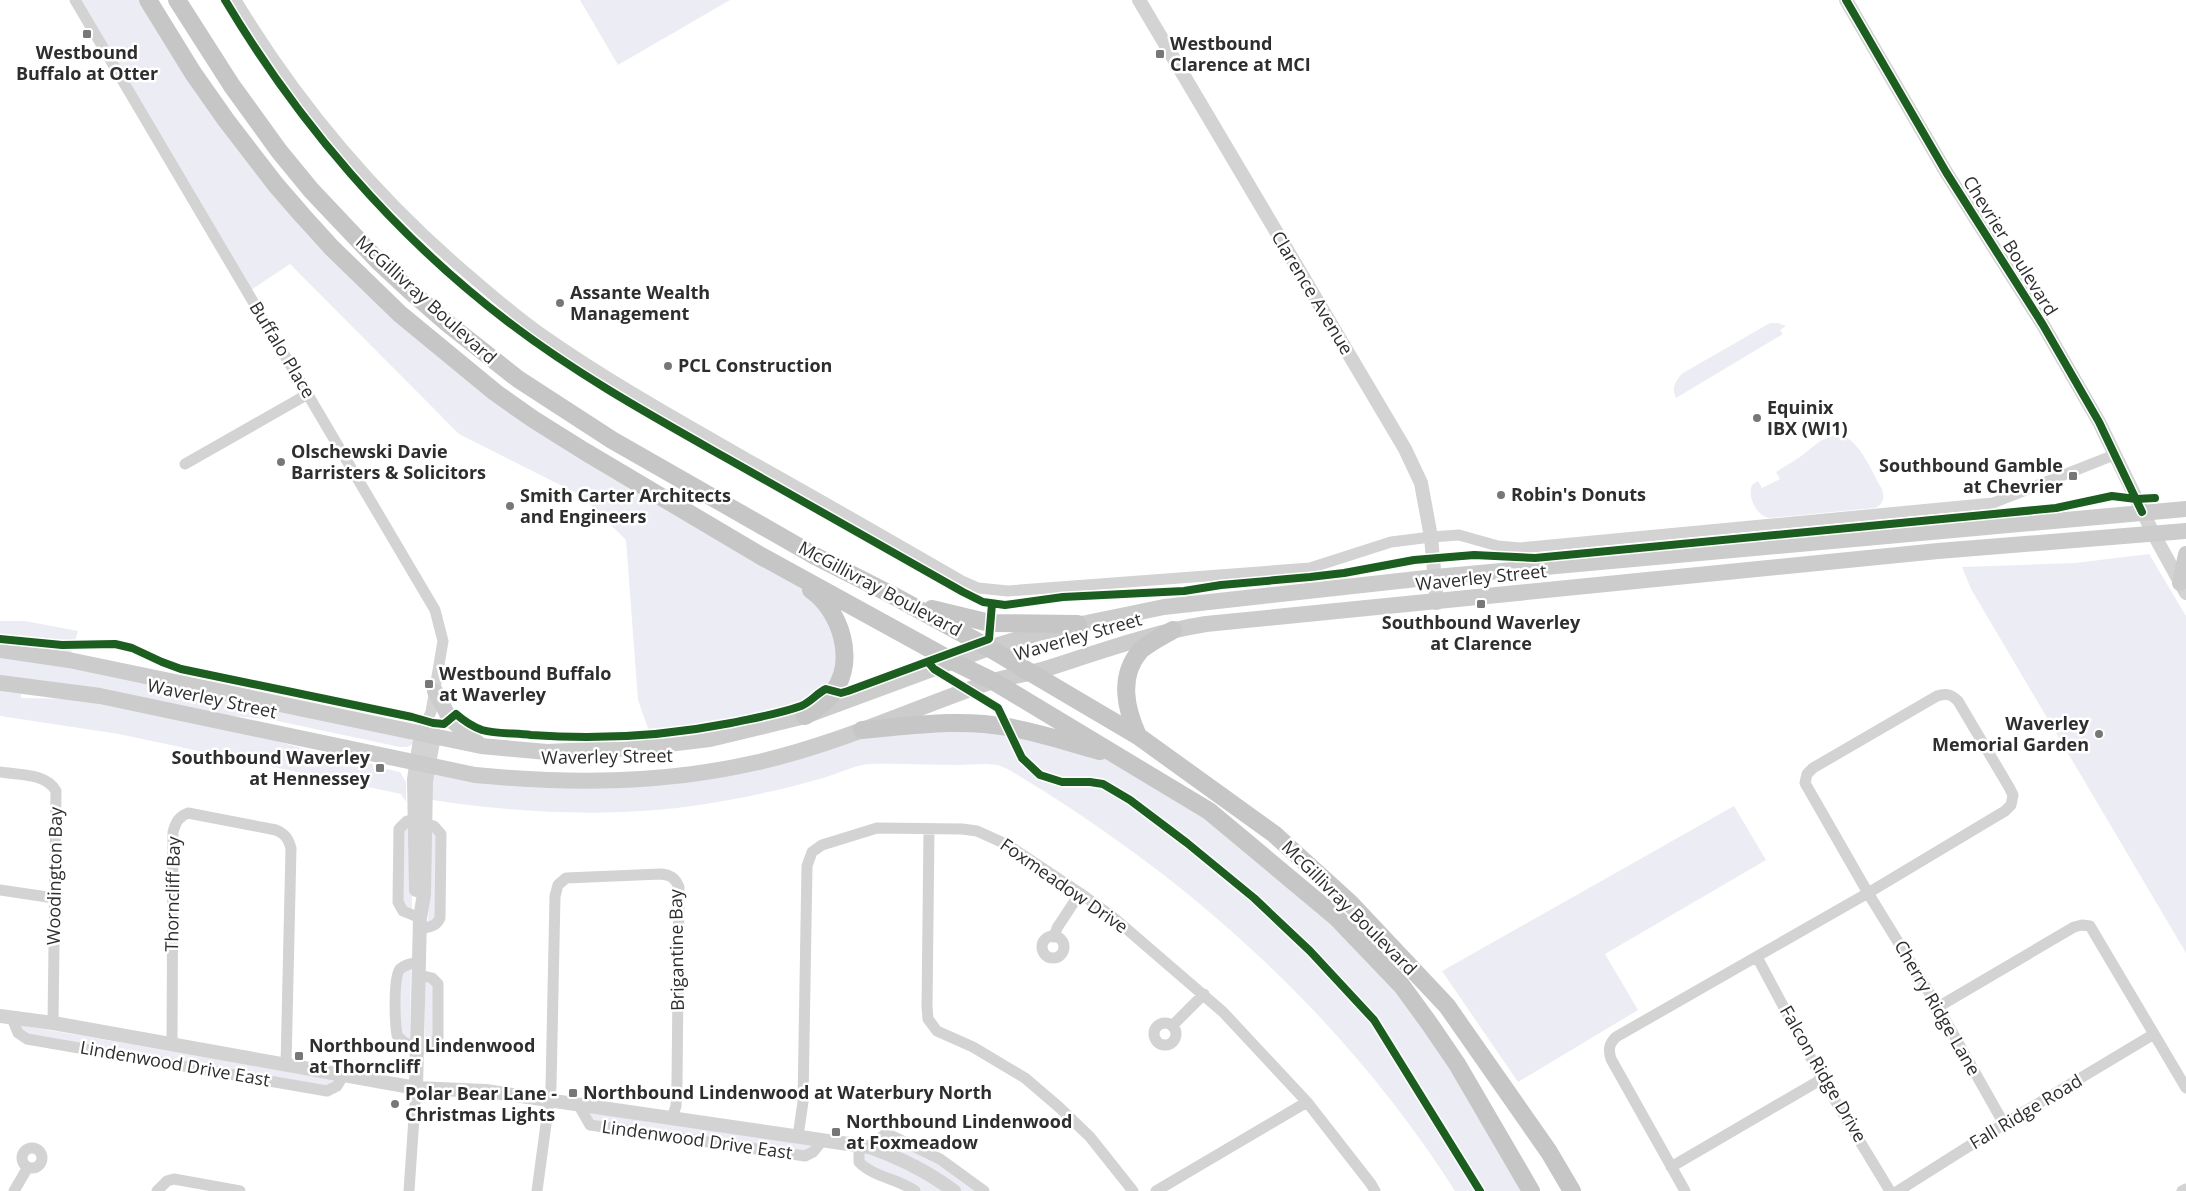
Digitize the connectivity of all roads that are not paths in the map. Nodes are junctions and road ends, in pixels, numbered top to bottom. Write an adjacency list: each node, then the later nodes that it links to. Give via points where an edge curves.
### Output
1 (75, 0): 7 (street, Buffalo Place)
2 (148, 0): 16 (main road, McGillivray Boulevard, via 193,73 254,158 332,248 400,314 533,420)
3 (177, 0): 19 (main road, McGillivray Boulevard, via 232,86 304,182 380,263 447,323 518,379 596,431 815,556)
4 (236, 0): 14 (street, via 300,95 355,164 441,252 510,310 628,390 962,581 978,588 1008,591 1310,568 1391,542)
5 (1139, 0): 14 (street, Clarence Avenue, via 1405,449 1422,483)
6 (1846, 0): 8 (street, Chevrier Boulevard, via 1946,172 2043,325)
7 (308, 394): 9 (street); 29 (street, Buffalo Place, via 435,610 443,641)
8 (2114, 454): 11 (street, Chevrier Boulevard); 14 (street, via 1993,503 1520,548 1498,546 1459,535)
9 (185, 464)
10 (2186, 509): 11 (main road, Waverley Street)
11 (2142, 512): 13 (street, Chevrier Boulevard); 17 (main road, Waverley Street)
12 (2186, 531): 13 (main road, Waverley Street)
13 (2153, 533): 18 (street, Chevrier Boulevard); 20 (main road, Waverley Street, via 1948,550)
14 (1431, 537): 17 (street, Clarence Avenue)
15 (2186, 554): 18 (main road)
16 (761, 556): 25 (main road, McGillivray Boulevard); 30 (main road, via 816,593 837,622 843,640 844,662 838,684 826,702)
17 (1435, 576): 20 (street, Clarence Avenue); 21 (main road, Waverley Street, via 1164,607)
18 (2183, 588)
19 (894, 596): 21 (main road, via 990,623); 23 (main road, McGillivray Boulevard)
20 (1437, 602): 22 (main road, Waverley Street)
21 (1078, 624): 23 (main road, Waverley Street)
22 (1173, 630): 26 (main road, Waverley Street); 33 (main road, via 1141,650 1128,670 1125,693)
23 (989, 648): 25 (main road, Waverley Street); 26 (main road, McGillivray Boulevard)
24 (0, 650): 32 (main road, Waverley Street, via 69,660)
25 (954, 662): 27 (main road, McGillivray Boulevard); 30 (main road, Waverley Street)
26 (1030, 674): 27 (main road, Waverley Street); 33 (main road, McGillivray Boulevard)
27 (993, 681): 31 (main road, Waverley Street); 35 (main road, McGillivray Boulevard)
28 (0, 684): 36 (main road, Waverley Street, via 100,696)
29 (435, 690): 32 (street, Buffalo Place); 34 (main road, via 450,719)
30 (805, 716): 34 (main road, Waverley Street, via 710,739 634,748 547,752)
31 (862, 730): 35 (main road, via 922,724 1007,726); 36 (main road, Waverley Street, via 754,763 676,777 616,781 512,778 475,775)
32 (427, 735): 34 (main road, Waverley Street); 36 (street)
33 (1138, 736): 84 (main road, McGillivray Boulevard, via 1274,834 1350,903 1446,1006 1549,1152)
34 (482, 746)
35 (1124, 758): 83 (main road, McGillivray Boulevard, via 1209,811 1336,917 1375,956 1402,986 1457,1064)
36 (423, 764): 38 (street)
37 (0, 772): 43 (street, Woodington Bay, via 45,779 56,791)
38 (420, 823): 44 (street, via 424,894); 44 (street, via 408,821 399,829 398,902 402,911); 44 (street, via 434,826 441,834 440,918 433,926)
39 (929, 829): 41 (street, Foxmeadow Drive, via 962,829 992,837); 66 (street, Foxmeadow Drive, via 877,828 822,845 812,852 807,866 803,1102); 80 (street, via 928,1019 932,1026 1025,1078 1090,1137)
40 (0, 890): 43 (street)
41 (1080, 893): 45 (street); 48 (street, Foxmeadow Drive)
42 (1868, 893): 42 (street, Cherry Ridge Lane, via 2011,805 2009,787 1952,695 1944,693 1937,696 1807,774 1805,783 1810,794); 46 (street); 49 (street, Cherry Ridge Lane)
43 (54, 898): 51 (street, Woodington Bay)
44 (420, 918): 47 (street)
45 (1054, 937)
46 (1757, 957): 58 (street, Falcon Ridge Drive); 70 (street, via 1610,1043 1611,1059)
47 (419, 968): 55 (street); 55 (street, via 438,984 438,1038 429,1048); 55 (street, via 405,965 396,979 397,1036)
48 (1204, 994): 52 (street); 62 (street, Foxmeadow Drive)
49 (1938, 1007): 53 (street, via 2082,925 2090,926); 65 (street, Cherry Ridge Lane)
50 (6, 1017): 51 (street, Lindenwood Drive East); 57 (street, Lindenwood Drive East, via 27,1039 327,1091 337,1086)
51 (53, 1023): 54 (street, Lindenwood Drive East)
52 (1172, 1026)
53 (2154, 1034): 60 (street); 65 (street, Fall Ridge Road)
54 (172, 1044): 56 (street, Lindenwood Drive East); 56 (street, Thorncliff Bay, via 173,832 180,816 188,813 276,830 289,840)
55 (416, 1049): 59 (street)
56 (286, 1065): 57 (street, Lindenwood Drive East)
57 (343, 1076): 59 (street, Lindenwood Drive East)
58 (1822, 1078): 70 (street); 86 (street, Falcon Ridge Drive)
59 (416, 1088): 61 (street, Lindenwood Drive East, via 486,1091); 75 (street)
60 (2186, 1088)
61 (549, 1100): 63 (street, Lindenwood Drive East); 64 (street, Brigantine Bay, via 555,896 558,885 566,878 575,877 670,875 676,879 680,899 677,1083); 76 (street)
62 (1307, 1102): 81 (street); 82 (street, Foxmeadow Drive)
63 (578, 1104): 64 (street, Lindenwood Drive East); 67 (street, Lindenwood Drive East, via 590,1125 805,1156)
64 (672, 1118): 66 (street, Lindenwood Drive East)
65 (2004, 1124): 87 (street, Fall Ridge Road)
66 (798, 1136): 67 (street, Lindenwood Drive East)
67 (823, 1140): 68 (street, Lindenwood Drive East)
68 (864, 1147): 77 (street, via 859,1162 865,1168); 78 (street, Lindenwood Drive East, via 896,1156); 79 (street, via 884,1135 892,1136 940,1159)
69 (28, 1167): 72 (street)
70 (1672, 1167): 85 (street)
71 (2186, 1189): 88 (street)
72 (14, 1191)
73 (157, 1191): 74 (street, via 167,1180 174,1179)
74 (240, 1191)
75 (408, 1191)
76 (537, 1191)
77 (915, 1191)
78 (954, 1191)
79 (984, 1191)
80 (1133, 1191)
81 (1156, 1191)
82 (1375, 1191)
83 (1531, 1191)
84 (1572, 1191)
85 (1685, 1191)
86 (1890, 1191)
87 (1898, 1191)
88 (2182, 1191)

